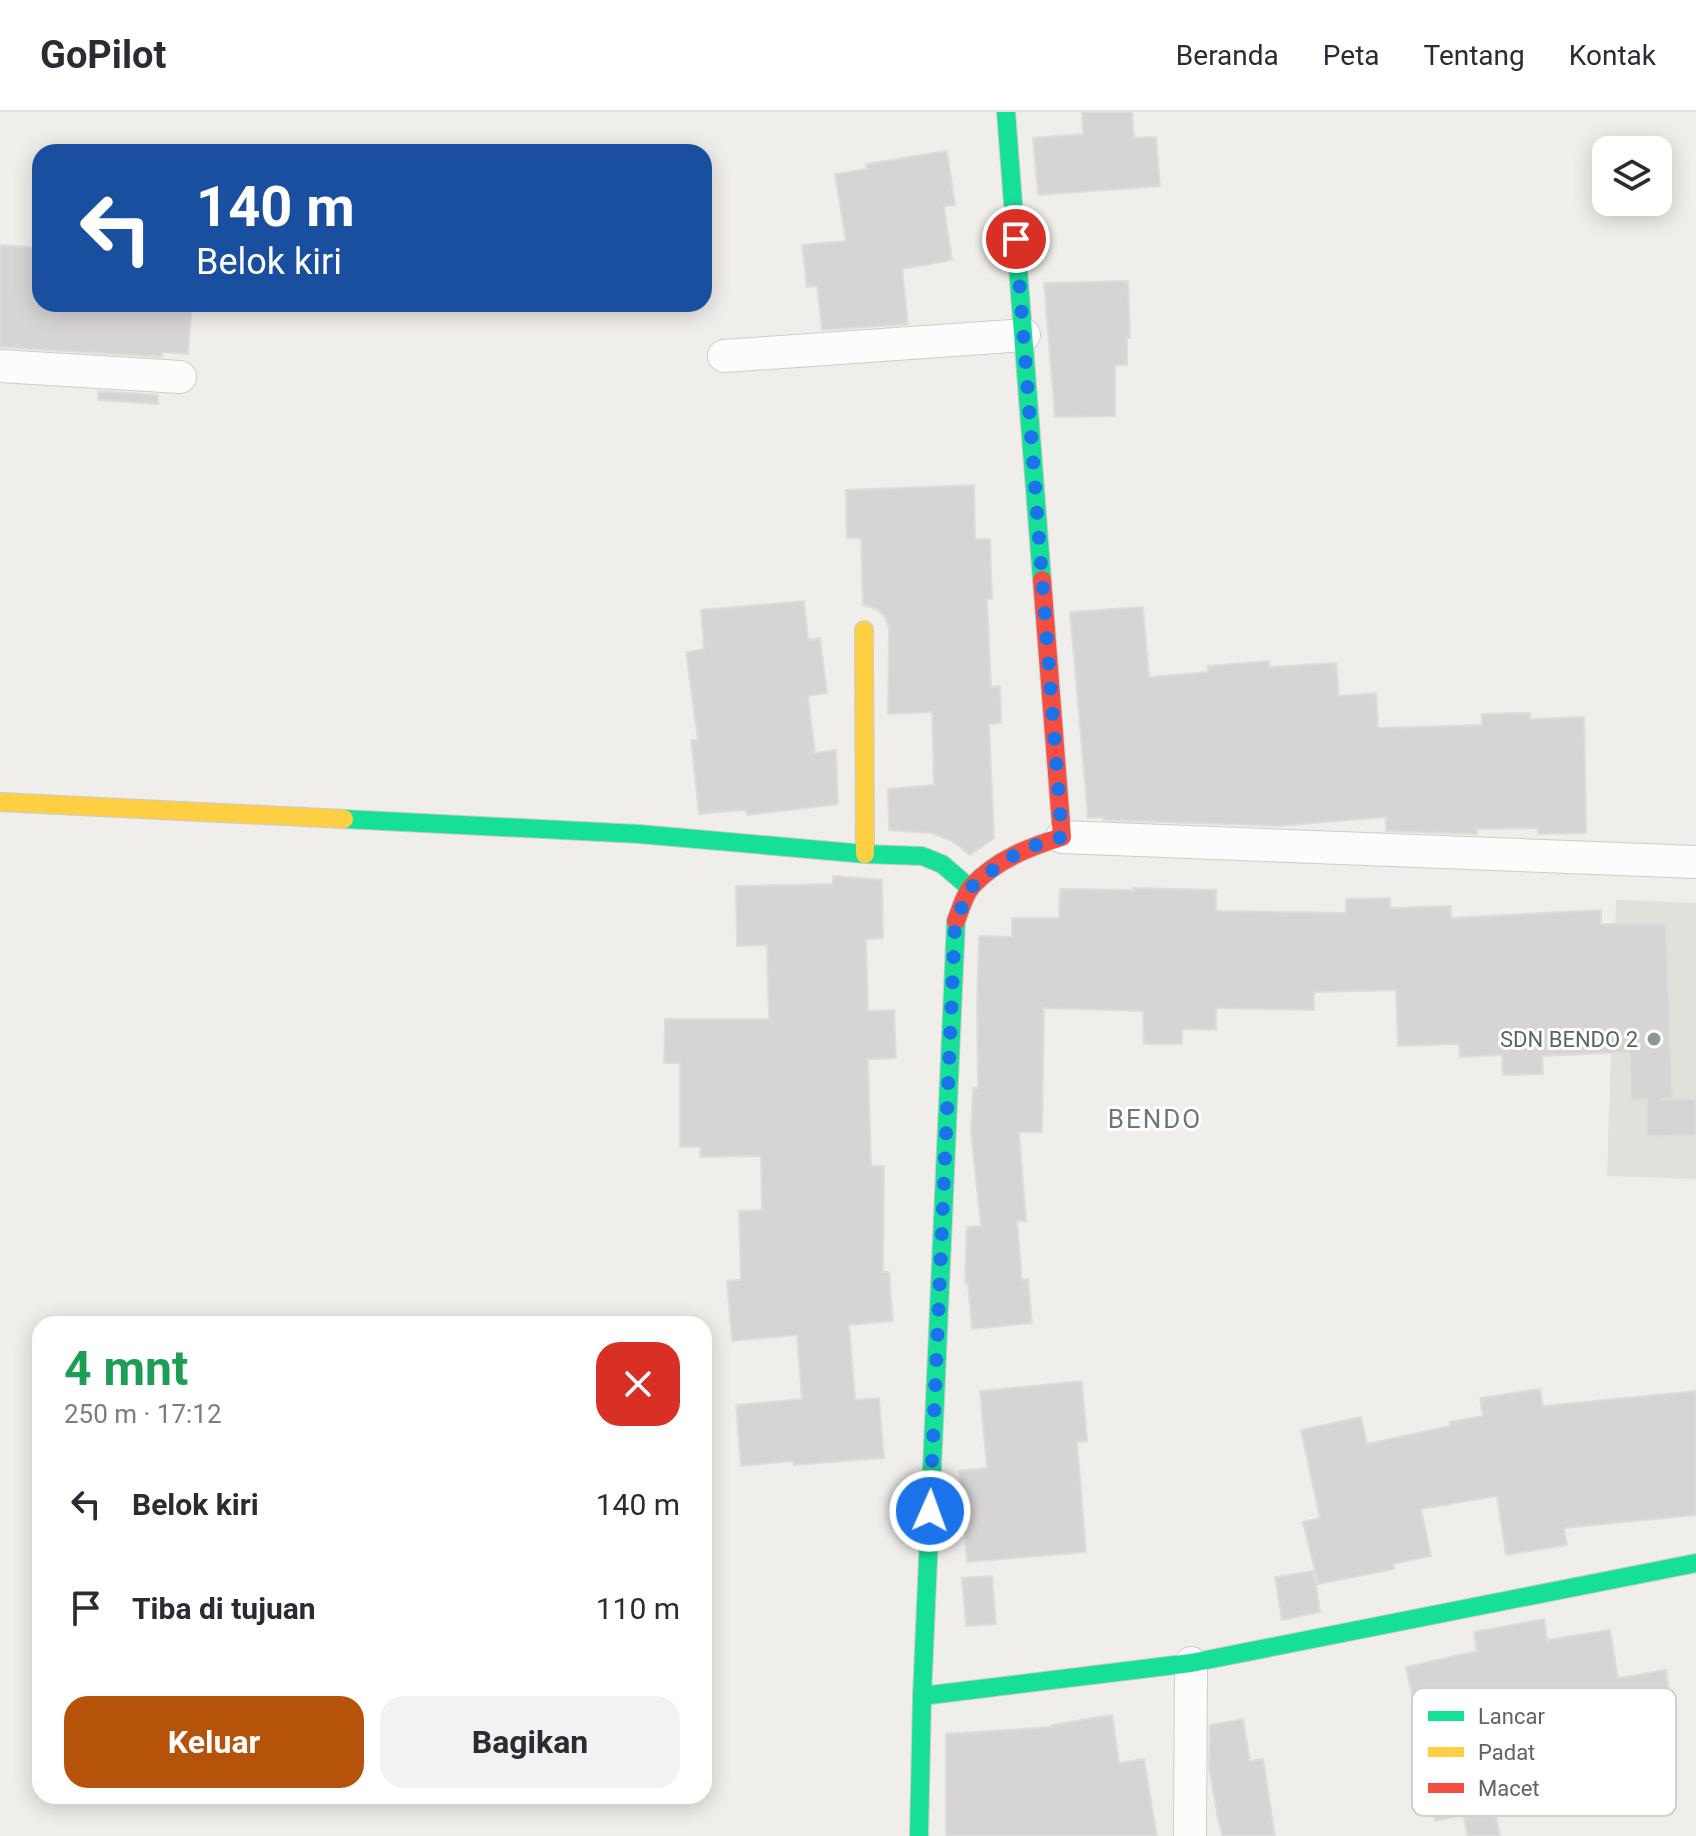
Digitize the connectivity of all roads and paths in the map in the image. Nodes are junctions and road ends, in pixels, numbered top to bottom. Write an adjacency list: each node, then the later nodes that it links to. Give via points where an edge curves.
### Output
1 (1006, 112): 2 (street)
2 (1024, 335): 3 (street); 8 (street)
3 (724, 356)
4 (0, 366): 5 (street)
5 (180, 377)
6 (864, 630): 9 (street)
7 (0, 802): 9 (street, via 639,834)
8 (1062, 837): 10 (street); 11 (street, via 1027,848)
9 (865, 854): 11 (street, via 922,856 942,864)
10 (1696, 862)
11 (970, 888): 14 (street, via 955,923)
12 (1696, 1563): 13 (street)
13 (1191, 1663): 14 (street); 16 (street)
14 (922, 1696): 15 (street)
15 (919, 1836)
16 (1190, 1836)

